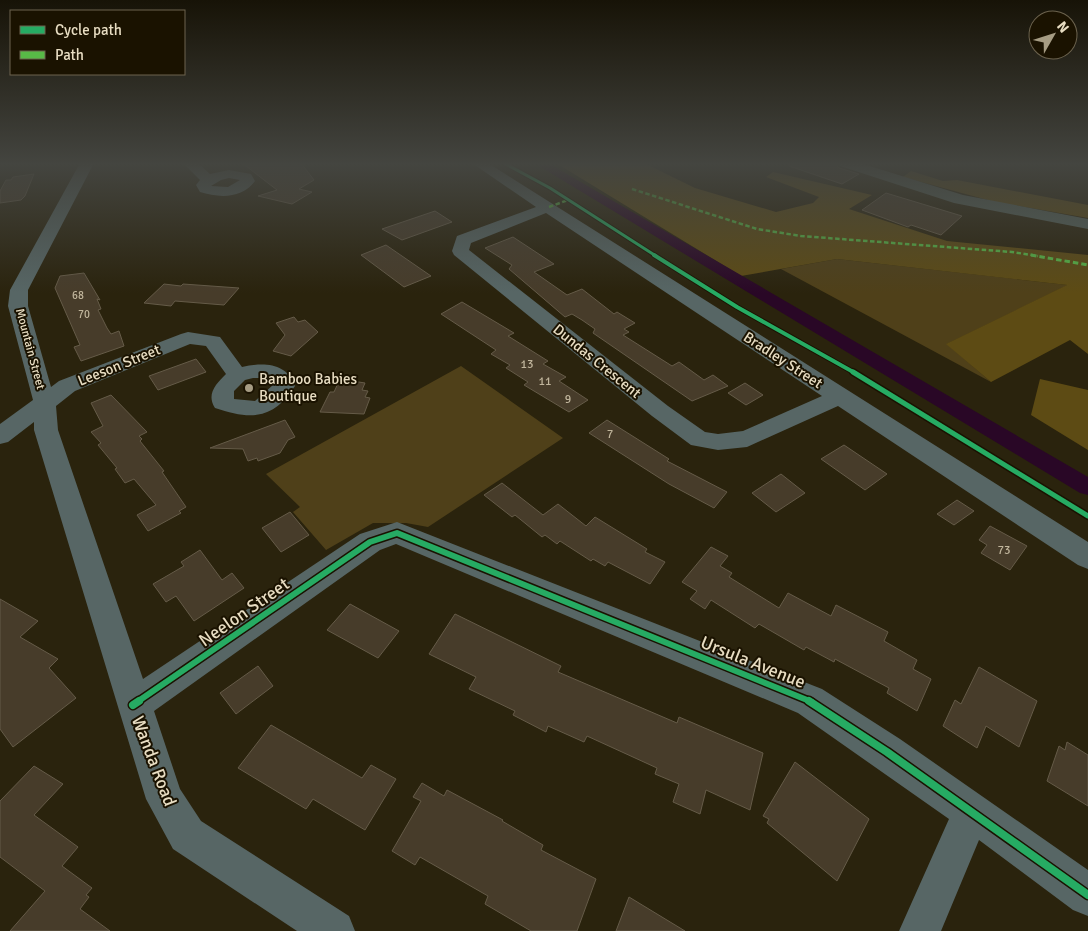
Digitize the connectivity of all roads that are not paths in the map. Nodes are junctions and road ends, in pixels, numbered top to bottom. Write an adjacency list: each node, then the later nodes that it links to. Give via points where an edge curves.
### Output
1 (63, 206): 5 (street, Mountain Street)
2 (996, 206): 4 (main road)
3 (548, 207): 7 (street, Bradley Street); 7 (street, Dundas Crescent, via 463,240 460,251 699,439 718,442 747,439)
4 (1088, 224)
5 (9, 308): 8 (street, Mountain Street)
6 (238, 375): 8 (street, Leeson Street, via 213,341 188,338 67,386)
7 (840, 397): 11 (street, Bradley Street)
8 (44, 401): 9 (street, Leeson Street); 12 (street, Wanda Road, via 46,430)
9 (0, 436)
10 (370, 542): 12 (street, Neelon Street); 13 (street, Ursula Avenue, via 397,533 810,701)
11 (1088, 557)
12 (133, 705): 15 (street, Wanda Road, via 165,799 187,835)
13 (971, 812): 14 (street, Ursula Avenue); 16 (street)
14 (1088, 895)
15 (334, 931)
16 (920, 931)

